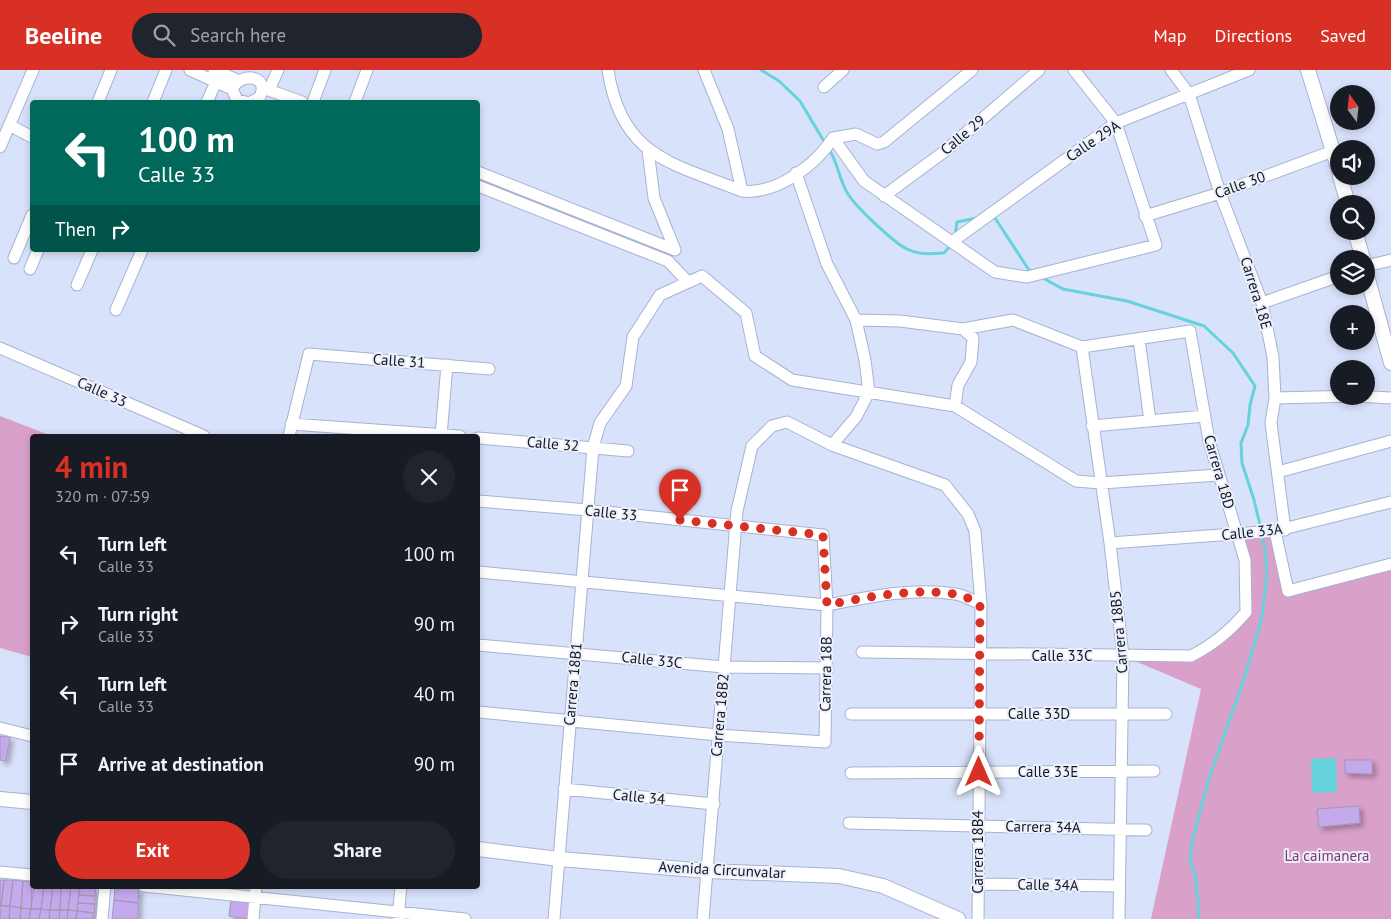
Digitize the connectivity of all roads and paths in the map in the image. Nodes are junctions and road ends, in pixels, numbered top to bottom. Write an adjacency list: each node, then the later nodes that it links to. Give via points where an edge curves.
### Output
1 (33, 70): 30 (street)
2 (111, 70): 22 (street)
3 (166, 70): 23 (street)
4 (190, 70): 17 (street)
5 (278, 70): 21 (street)
6 (325, 70): 27 (street)
7 (368, 70): 28 (street)
8 (608, 70): 35 (street, via 612,93 634,137)
9 (704, 70): 40 (street, via 728,129)
10 (842, 70): 19 (street)
11 (972, 70): 32 (street, via 884,142 877,144 856,134)
12 (1039, 70): 42 (street, Calle 29, via 945,151)
13 (1074, 70): 29 (street)
14 (1171, 70): 20 (street, Carrera 18E)
15 (1249, 70): 20 (street, Calle 29A)
16 (1308, 70): 33 (main road)
17 (219, 74): 18 (street); 24 (street)
18 (234, 84): 21 (street, via 243,74 253,74 260,79); 25 (street)
19 (824, 87)
20 (1189, 94): 29 (street, Calle 29A); 41 (street, Carrera 18E)
21 (263, 98): 26 (street)
22 (99, 100)
23 (154, 100)
24 (208, 100)
25 (237, 100)
26 (282, 100)
27 (314, 100)
28 (357, 100)
29 (1116, 123): 43 (street); 45 (street, Calle 29A)
30 (9, 125): 31 (street); 34 (street)
31 (30, 136)
32 (833, 138): 38 (street, via 824,153); 42 (street, via 864,182)
33 (1330, 141)
34 (0, 147)
35 (648, 150): 37 (street, via 654,198 675,250); 40 (street, via 670,163)
36 (1330, 152): 41 (street, Calle 30)
37 (480, 173)
38 (796, 173): 40 (street, via 783,183 754,192); 59 (street, via 827,264)
39 (480, 187): 54 (street, via 668,262)
40 (742, 191)
41 (1220, 193): 43 (street, Calle 30); 57 (street, Carrera 18E)
42 (884, 196): 45 (street)
43 (1145, 216): 45 (street, via 1156,245 1027,277 995,272)
44 (30, 220): 49 (street)
45 (953, 241)
46 (37, 252): 52 (street)
47 (91, 252): 55 (street)
48 (141, 252): 58 (street)
49 (14, 258)
50 (1391, 260): 51 (street)
51 (1375, 264)
52 (30, 269)
53 (1330, 279): 57 (street)
54 (688, 282): 67 (street, via 702,276 746,314 755,356 792,380); 82 (street, Carrera 18B1, via 660,295 634,337 626,386 600,423)
55 (77, 285)
56 (1372, 295): 64 (main road)
57 (1262, 303): 68 (street, Carrera 18E, via 1274,357)
58 (116, 310)
59 (856, 320): 60 (street); 67 (street)
60 (964, 329): 62 (street, via 1013,320); 70 (street, via 972,338 971,362 958,385)
61 (1139, 339): 62 (street); 71 (street, Carrera 18D, via 1190,331); 72 (street)
62 (1082, 347): 74 (street, Carrera 18B5)
63 (0, 348): 75 (street, Calle 33)
64 (1391, 363)
65 (447, 365): 66 (street, Calle 31); 73 (street, Calle 31, via 310,354); 78 (street)
66 (488, 369)
67 (868, 392): 70 (street); 81 (street, via 856,417)
68 (1275, 398): 69 (street); 84 (street, Carrera 18E, via 1271,423)
69 (1391, 398)
70 (955, 406): 86 (street, via 1076,481)
71 (1205, 416): 72 (street); 85 (street, Carrera 18D)
72 (1150, 421): 74 (street)
73 (291, 424): 76 (street); 77 (street)
74 (1092, 426): 86 (street, Carrera 18B5)
75 (199, 434)
76 (289, 434)
77 (427, 434)
78 (441, 434)
79 (480, 438): 82 (street, Calle 32)
80 (1391, 441): 84 (street)
81 (832, 445): 90 (street, Carrera 18B2, via 787,422 772,426 752,446); 98 (street, Carrera 18B4, via 945,485 968,514 975,531)
82 (593, 448): 83 (street, Calle 32); 89 (street, Carrera 18B1)
83 (628, 451)
84 (1278, 472): 91 (street, Carrera 18E)
85 (1218, 474): 86 (street); 92 (street, Carrera 18D)
86 (1101, 484): 93 (street, Carrera 18B5)
87 (480, 502): 89 (street, Calle 33)
88 (1391, 502): 91 (street, Calle 33A)
89 (588, 510): 90 (street, Calle 33); 96 (street, Carrera 18B1)
90 (736, 526): 97 (street, Carrera 18B2); 99 (street, Calle 33, via 823,535)
91 (1280, 530): 92 (street, Calle 33A); 94 (street, Carrera 18E, via 1288,591)
92 (1237, 535): 93 (street, Calle 33A); 100 (street, Carrera 18D, via 1245,560)
93 (1110, 543): 105 (street, Carrera 18B5)
94 (1391, 564)
95 (480, 572): 96 (street)
96 (582, 582): 97 (street); 102 (street, Carrera 18B1)
97 (730, 596): 99 (street); 106 (street, Carrera 18B2)
98 (980, 604): 99 (street, via 957,594 918,592); 104 (street, Carrera 18B4)
99 (827, 605): 107 (street, Carrera 18B)
100 (1246, 612): 105 (street, Calle 33C, via 1232,628 1191,656)
101 (480, 645): 102 (street, Calle 33C)
102 (576, 652): 106 (street, Calle 33C); 113 (street, Carrera 18B1)
103 (862, 652): 104 (street, Calle 33C)
104 (980, 655): 105 (street, Calle 33C); 110 (street, Carrera 18B4)
105 (1123, 656): 112 (street, Carrera 18B5)
106 (724, 667): 107 (street, Calle 33C); 115 (street, Carrera 18B2)
107 (826, 668): 115 (street, Carrera 18B, via 826,742)
108 (480, 712): 113 (street)
109 (851, 714): 110 (street, Calle 33D)
110 (979, 714): 112 (street, Calle 33D); 119 (street, Carrera 18B4)
111 (1166, 714): 112 (street, Calle 33D)
112 (1122, 715): 117 (street, Carrera 18B5)
113 (570, 721): 115 (street); 121 (street, Carrera 18B1)
114 (0, 728): 116 (street)
115 (718, 735): 124 (street, Carrera 18B2)
116 (30, 736)
117 (1121, 771): 118 (street, Calle 33E); 119 (street, Calle 33E); 127 (street, Carrera 18B5)
118 (1154, 771)
119 (979, 772): 120 (street, Calle 33E); 126 (street, Carrera 18B4)
120 (851, 773)
121 (564, 789): 124 (street, Calle 34); 130 (street, Carrera 18B1)
122 (0, 799): 123 (main road)
123 (30, 802)
124 (714, 804): 131 (street, Carrera 18B2)
125 (849, 823): 126 (street, Carrera 34A)
126 (978, 826): 127 (street, Carrera 34A); 134 (street, Carrera 18B4)
127 (1120, 829): 128 (street, Carrera 34A); 135 (street, Carrera 18B5)
128 (1146, 830)
129 (480, 849): 130 (main road, Avenida Circunvalar)
130 (559, 859): 131 (main road, Avenida Circunvalar); 144 (street, Carrera 18B1)
131 (708, 871): 145 (street, Carrera 18B2); 146 (main road, Avenida Circunvalar, via 839,876 883,886)
132 (0, 872): 133 (street)
133 (30, 875)
134 (978, 884): 135 (street, Calle 34A); 147 (street, Carrera 18B4)
135 (1119, 886): 148 (street, Carrera 18B5)
136 (104, 889): 141 (street)
137 (211, 889): 139 (street)
138 (401, 889): 140 (street)
139 (255, 891): 140 (street); 142 (street)
140 (398, 916): 143 (street)
141 (102, 919)
142 (253, 919)
143 (465, 919)
144 (554, 919)
145 (703, 919)
146 (958, 919)
147 (978, 919)
148 (1118, 919)

